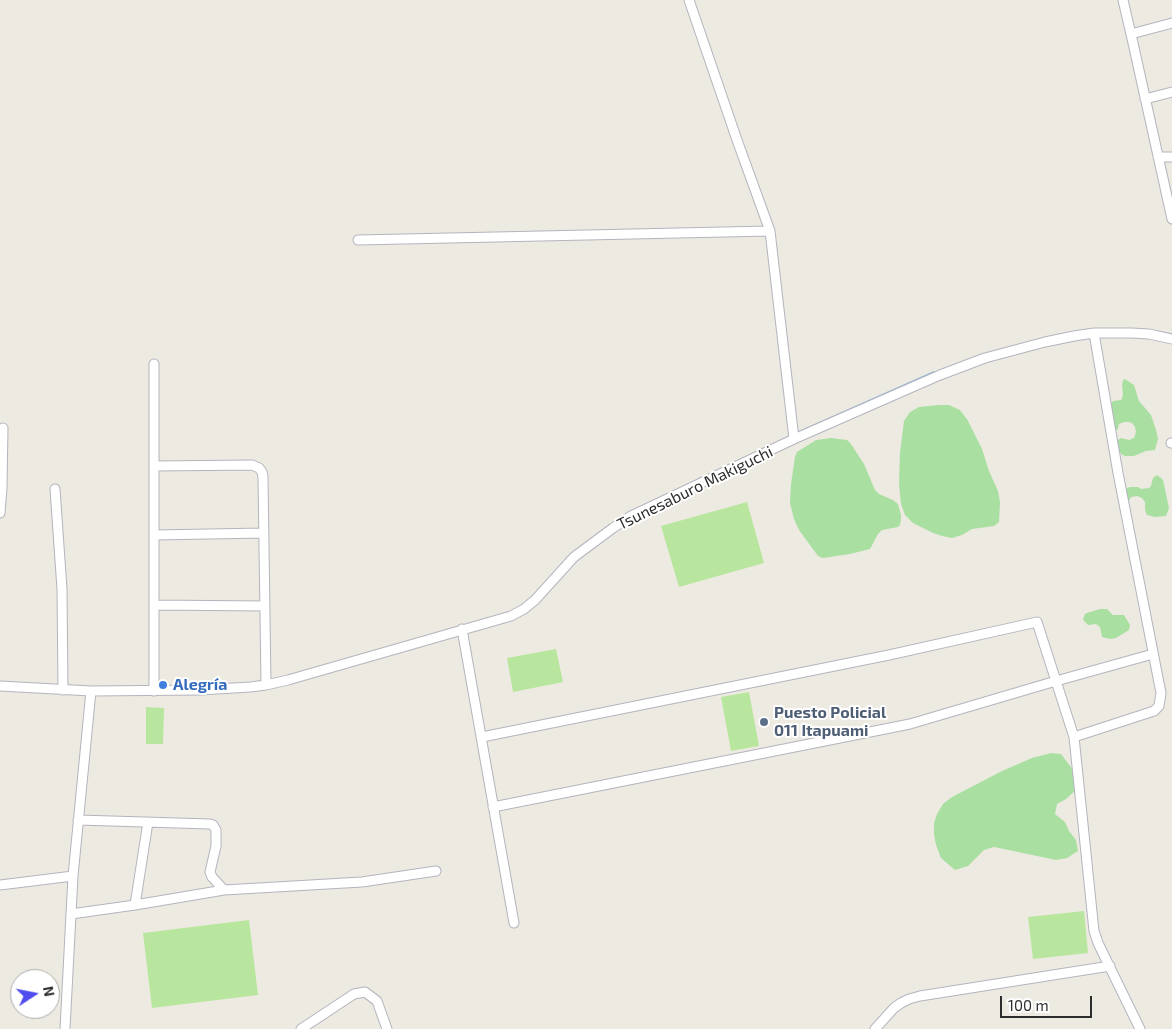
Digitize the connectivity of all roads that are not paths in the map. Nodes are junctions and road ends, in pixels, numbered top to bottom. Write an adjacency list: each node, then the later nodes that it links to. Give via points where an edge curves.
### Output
1 (689, 0): 10 (street)
2 (1122, 0): 4 (street)
3 (1172, 23): 4 (street)
4 (1131, 34): 6 (street)
5 (1172, 92): 6 (street)
6 (1146, 99): 7 (street)
7 (1158, 157): 8 (street); 9 (street)
8 (1172, 157)
9 (1172, 219)
10 (770, 231): 11 (street); 16 (street)
11 (358, 240)
12 (1094, 333): 13 (street, Tsunesaburo Makiguchi, via 1149,334); 16 (street, Tsunesaburo Makiguchi, via 1060,338 972,362); 26 (street)
13 (1172, 339)
14 (154, 364): 17 (street)
15 (3, 428): 18 (street)
16 (794, 439): 25 (street, Tsunesaburo Makiguchi, via 631,516 574,557 524,609)
17 (154, 466): 21 (street, via 252,465 259,468 263,478); 22 (street)
18 (1, 488): 20 (street)
19 (55, 489): 30 (street, via 62,589)
20 (0, 513)
21 (264, 533): 22 (street); 24 (street)
22 (154, 535): 23 (street)
23 (154, 605): 24 (street); 32 (street)
24 (265, 606): 28 (street)
25 (462, 629): 28 (street, Tsunesaburo Makiguchi); 33 (street)
26 (1153, 654): 27 (street); 34 (street, via 1161,693 1159,706 1154,711)
27 (1056, 681): 33 (street, via 1037,622); 34 (street); 35 (street, via 910,724)
28 (266, 685): 32 (street, Tsunesaburo Makiguchi)
29 (0, 686): 30 (street, Tsunesaburo Makiguchi)
30 (63, 690): 31 (street, Tsunesaburo Makiguchi)
31 (91, 691): 32 (street, Tsunesaburo Makiguchi); 36 (street)
32 (154, 691)
33 (482, 737): 35 (street)
34 (1074, 737): 45 (street, via 1094,931)
35 (493, 807): 44 (street)
36 (78, 820): 37 (street); 39 (street)
37 (148, 822): 41 (street, via 213,825 216,846 210,872); 42 (street)
38 (436, 871): 41 (street, via 362,882)
39 (74, 876): 40 (street); 43 (street)
40 (0, 885)
41 (224, 890): 42 (street)
42 (135, 905): 43 (street)
43 (71, 914): 46 (street)
44 (514, 923)
45 (1110, 966): 49 (street, via 920,996 894,1008); 50 (street)
46 (65, 1029)
47 (301, 1029): 48 (street, via 354,994 365,992 377,1001)
48 (388, 1029)
49 (875, 1029)
50 (1140, 1029)

